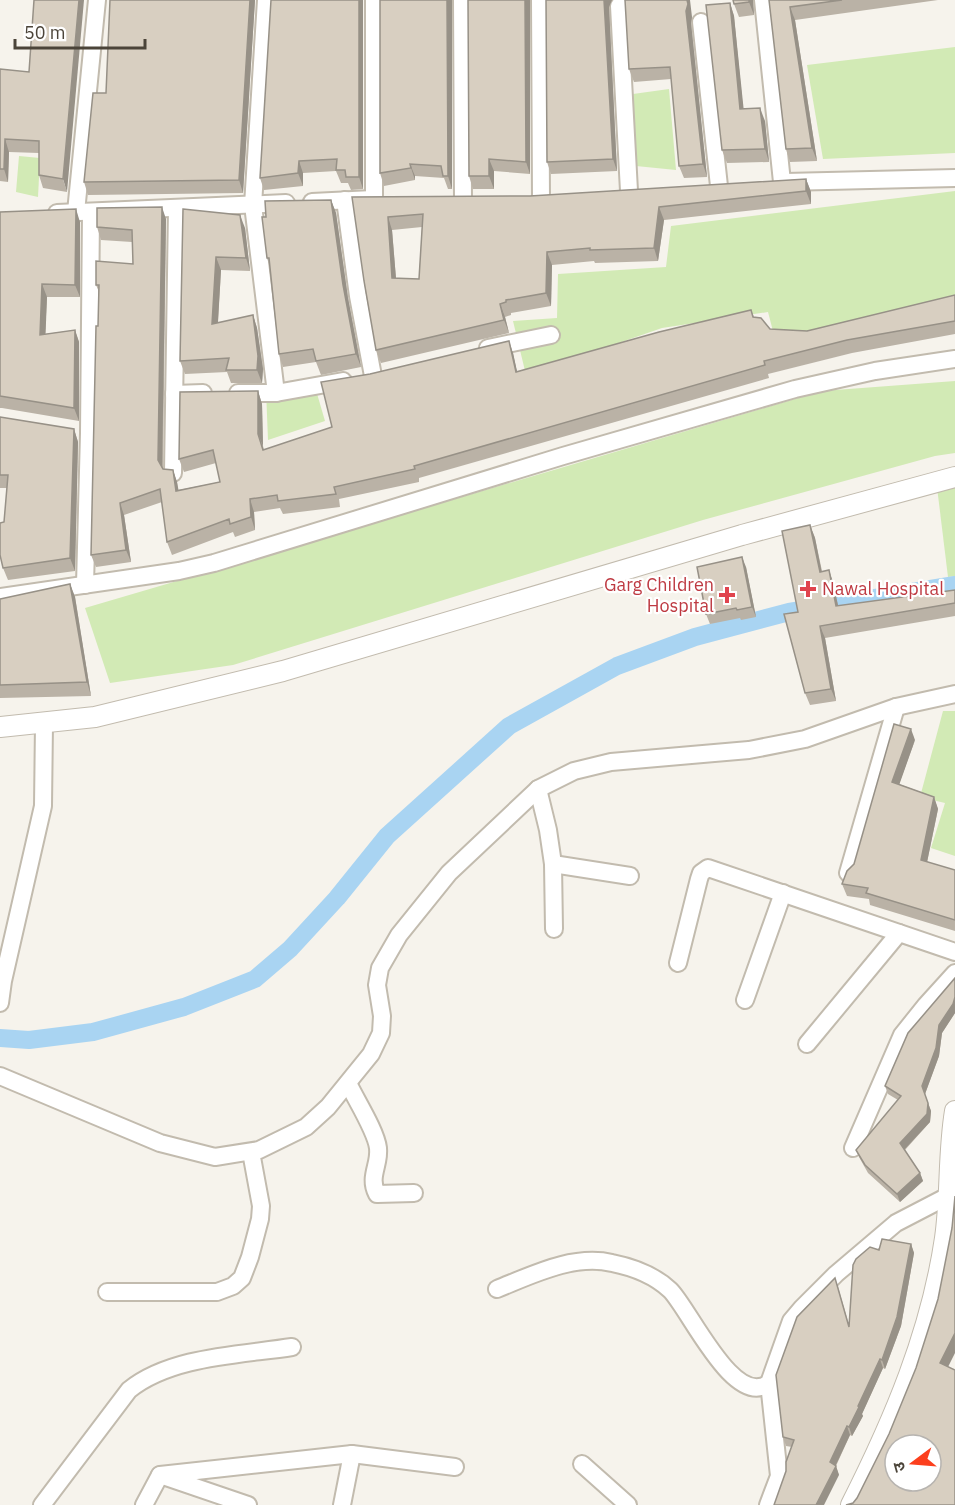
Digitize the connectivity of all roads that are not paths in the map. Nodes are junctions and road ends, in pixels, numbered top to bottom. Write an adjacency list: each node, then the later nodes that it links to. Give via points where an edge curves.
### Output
1 (97, 0): 19 (street)
2 (266, 0): 17 (street)
3 (374, 0): 15 (street, via 380,199)
4 (462, 0): 16 (street)
5 (540, 0): 14 (street, via 547,197)
6 (763, 0): 10 (street)
7 (619, 6): 13 (street)
8 (701, 22): 12 (street, via 713,186)
9 (955, 178): 10 (street)
10 (782, 182): 11 (street)
11 (761, 183)
12 (740, 185)
13 (629, 191)
14 (523, 199)
15 (345, 200): 17 (street); 24 (street, via 358,296 378,374)
16 (464, 200)
17 (253, 205): 18 (street); 24 (street)
18 (177, 208): 19 (street); 25 (street)
19 (83, 212): 20 (street); 28 (street)
20 (43, 213)
21 (551, 335): 22 (street)
22 (476, 350)
23 (955, 359): 28 (street, via 795,389 214,563)
24 (276, 393): 25 (street)
25 (174, 394): 26 (street)
26 (173, 472)
27 (955, 477): 32 (street, via 742,535 283,671 133,709)
28 (85, 585): 29 (street)
29 (0, 597)
30 (955, 694): 31 (street)
31 (896, 707): 34 (street, via 805,739 749,750 611,762 574,771); 36 (street)
32 (44, 724): 33 (street); 45 (street, via 43,806)
33 (0, 727)
34 (538, 789): 35 (street); 48 (street, via 449,873 399,936 381,968 377,985 381,1033 371,1054)
35 (553, 864): 37 (street); 39 (street)
36 (848, 873)
37 (630, 876)
38 (783, 893): 40 (street); 42 (street, via 712,869 704,870); 44 (street)
39 (554, 929)
40 (899, 933): 41 (street); 46 (street)
41 (955, 952)
42 (678, 963)
43 (955, 973): 50 (street, via 902,1035)
44 (745, 1000)
45 (0, 1003)
46 (807, 1044)
47 (0, 1076): 51 (street, via 160,1143 215,1157)
48 (348, 1083): 51 (street, via 306,1127); 52 (street, via 378,1145 373,1179 377,1194)
49 (955, 1111): 53 (street)
50 (853, 1149)
51 (251, 1152): 55 (street, via 261,1206 242,1278 217,1292)
52 (414, 1193)
53 (950, 1195): 57 (street, via 896,1223 802,1308 791,1321); 68 (street, via 932,1306 920,1346 905,1390)
54 (497, 1289): 57 (street, via 550,1268 583,1262 598,1260 629,1268 649,1275 672,1292 729,1373 756,1387)
55 (107, 1292)
56 (292, 1347): 62 (street, via 198,1361 138,1383)
57 (769, 1383): 67 (street, via 779,1476)
58 (352, 1454): 60 (street); 61 (street); 65 (street)
59 (582, 1464): 66 (street)
60 (455, 1467)
61 (160, 1475): 63 (street); 64 (street)
62 (42, 1505)
63 (144, 1505)
64 (248, 1505)
65 (342, 1505)
66 (628, 1505)
67 (768, 1505)
68 (851, 1505)

